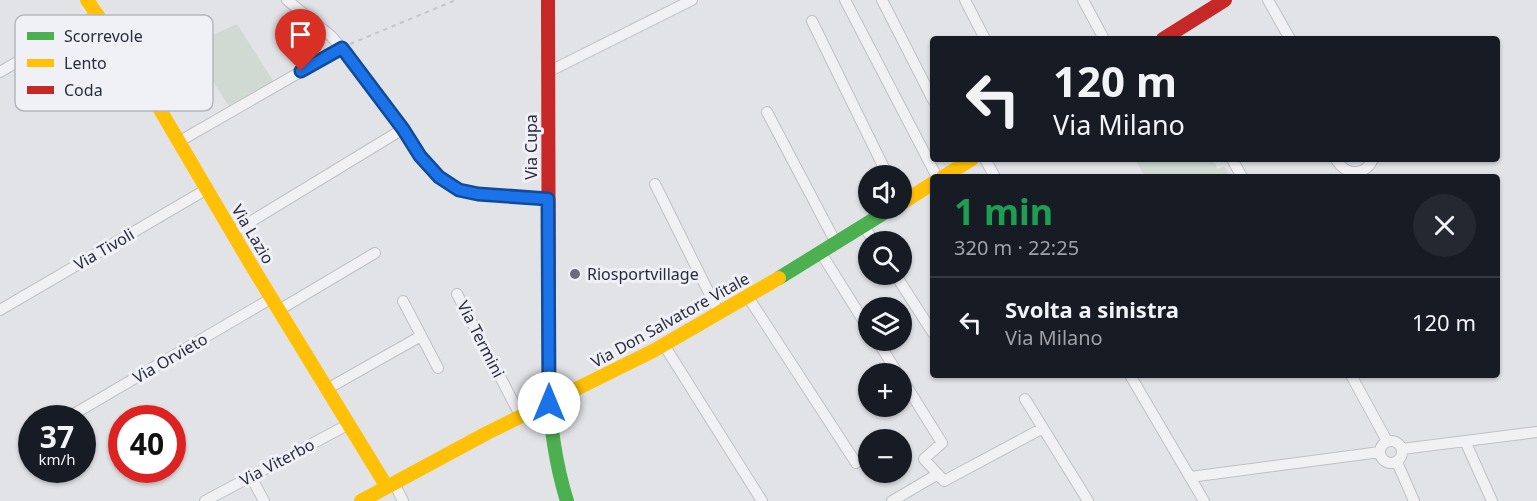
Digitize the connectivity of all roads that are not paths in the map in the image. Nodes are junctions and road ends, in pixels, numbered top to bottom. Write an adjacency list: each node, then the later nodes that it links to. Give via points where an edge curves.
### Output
1 (87, 0): 11 (street, Via Lazio)
2 (287, 0): 17 (street)
3 (548, 0): 20 (street, Via Cupa)
4 (692, 0): 20 (street)
5 (845, 0): 30 (street)
6 (882, 0): 21 (street)
7 (965, 0): 13 (street)
8 (1083, 0): 14 (street)
9 (1225, 0): 15 (street)
10 (1268, 0): 16 (street)
11 (98, 14)
12 (813, 21): 29 (street)
13 (983, 36)
14 (1102, 36)
15 (1169, 36)
16 (1288, 36)
17 (342, 48): 24 (street); 25 (street)
18 (15, 63): 19 (street)
19 (0, 72)
20 (548, 72): 36 (street, Via Cupa)
21 (930, 94)
22 (162, 111): 25 (street, Via Lazio)
23 (767, 112): 41 (street)
24 (403, 129): 36 (street, via 428,167 459,190); 40 (street)
25 (180, 141): 34 (street, Via Lazio)
26 (964, 162): 31 (street)
27 (1338, 162): 28 (street, via 1354,172 1366,169)
28 (1371, 162)
29 (883, 165)
30 (935, 174)
31 (947, 174)
32 (655, 184): 51 (street)
33 (930, 185): 35 (street)
34 (207, 189): 40 (street, Via Lazio); 49 (street, Via Tivoli)
35 (912, 196)
36 (548, 199): 61 (street, Via Cupa)
37 (875, 219): 38 (street, Via Don Salvatore Vitale)
38 (864, 226): 39 (street); 41 (street, Via Don Salvatore Vitale)
39 (867, 231)
40 (232, 232): 48 (street, Via Lazio)
41 (836, 243): 43 (street, Via Don Salvatore Vitale)
42 (375, 253): 48 (street, Via Orvieto)
43 (821, 253): 46 (street, Via Don Salvatore Vitale); 50 (street)
44 (902, 285): 52 (street)
45 (457, 294): 63 (street, Via Termini)
46 (748, 297): 51 (street, Via Don Salvatore Vitale); 72 (street)
47 (403, 301): 53 (street)
48 (276, 304): 58 (street, Via Lazio); 62 (street, Via Orvieto)
49 (0, 310)
50 (858, 311)
51 (719, 312): 54 (street, Via Don Salvatore Vitale)
52 (930, 328)
53 (421, 336): 55 (street); 58 (street)
54 (664, 345): 61 (street, Via Don Salvatore Vitale); 82 (street)
55 (438, 368)
56 (1132, 378): 75 (street)
57 (1353, 378): 67 (street)
58 (327, 388): 64 (street, Via Lazio)
59 (912, 395): 73 (street, via 942,443 924,459)
60 (1025, 399): 65 (street)
61 (549, 403): 63 (street, Via Don Salvatore Vitale); 81 (street, Via Cupa)
62 (91, 405)
63 (521, 417): 76 (street, Via Don Salvatore Vitale)
64 (349, 424): 74 (street, Via Viterbo); 76 (street, Via Lazio)
65 (1043, 428): 73 (street, via 944,481); 84 (street)
66 (1537, 432): 68 (street)
67 (1387, 441): 69 (street, via 1398,442); 70 (street)
68 (1465, 441): 69 (street); 87 (street)
69 (1402, 449): 71 (street)
70 (1380, 452): 71 (street, via 1386,462); 75 (street)
71 (1397, 462): 86 (street)
72 (856, 464)
73 (938, 474): 83 (street)
74 (251, 477): 77 (street, Via Viterbo); 78 (street)
75 (1190, 477): 85 (street)
76 (391, 485): 79 (street, Via Don Salvatore Vitale); 80 (street)
77 (205, 501)
78 (264, 501)
79 (361, 501)
80 (403, 501)
81 (567, 501)
82 (762, 501)
83 (892, 501)
84 (1088, 501)
85 (1204, 501)
86 (1414, 501)
87 (1492, 501)

